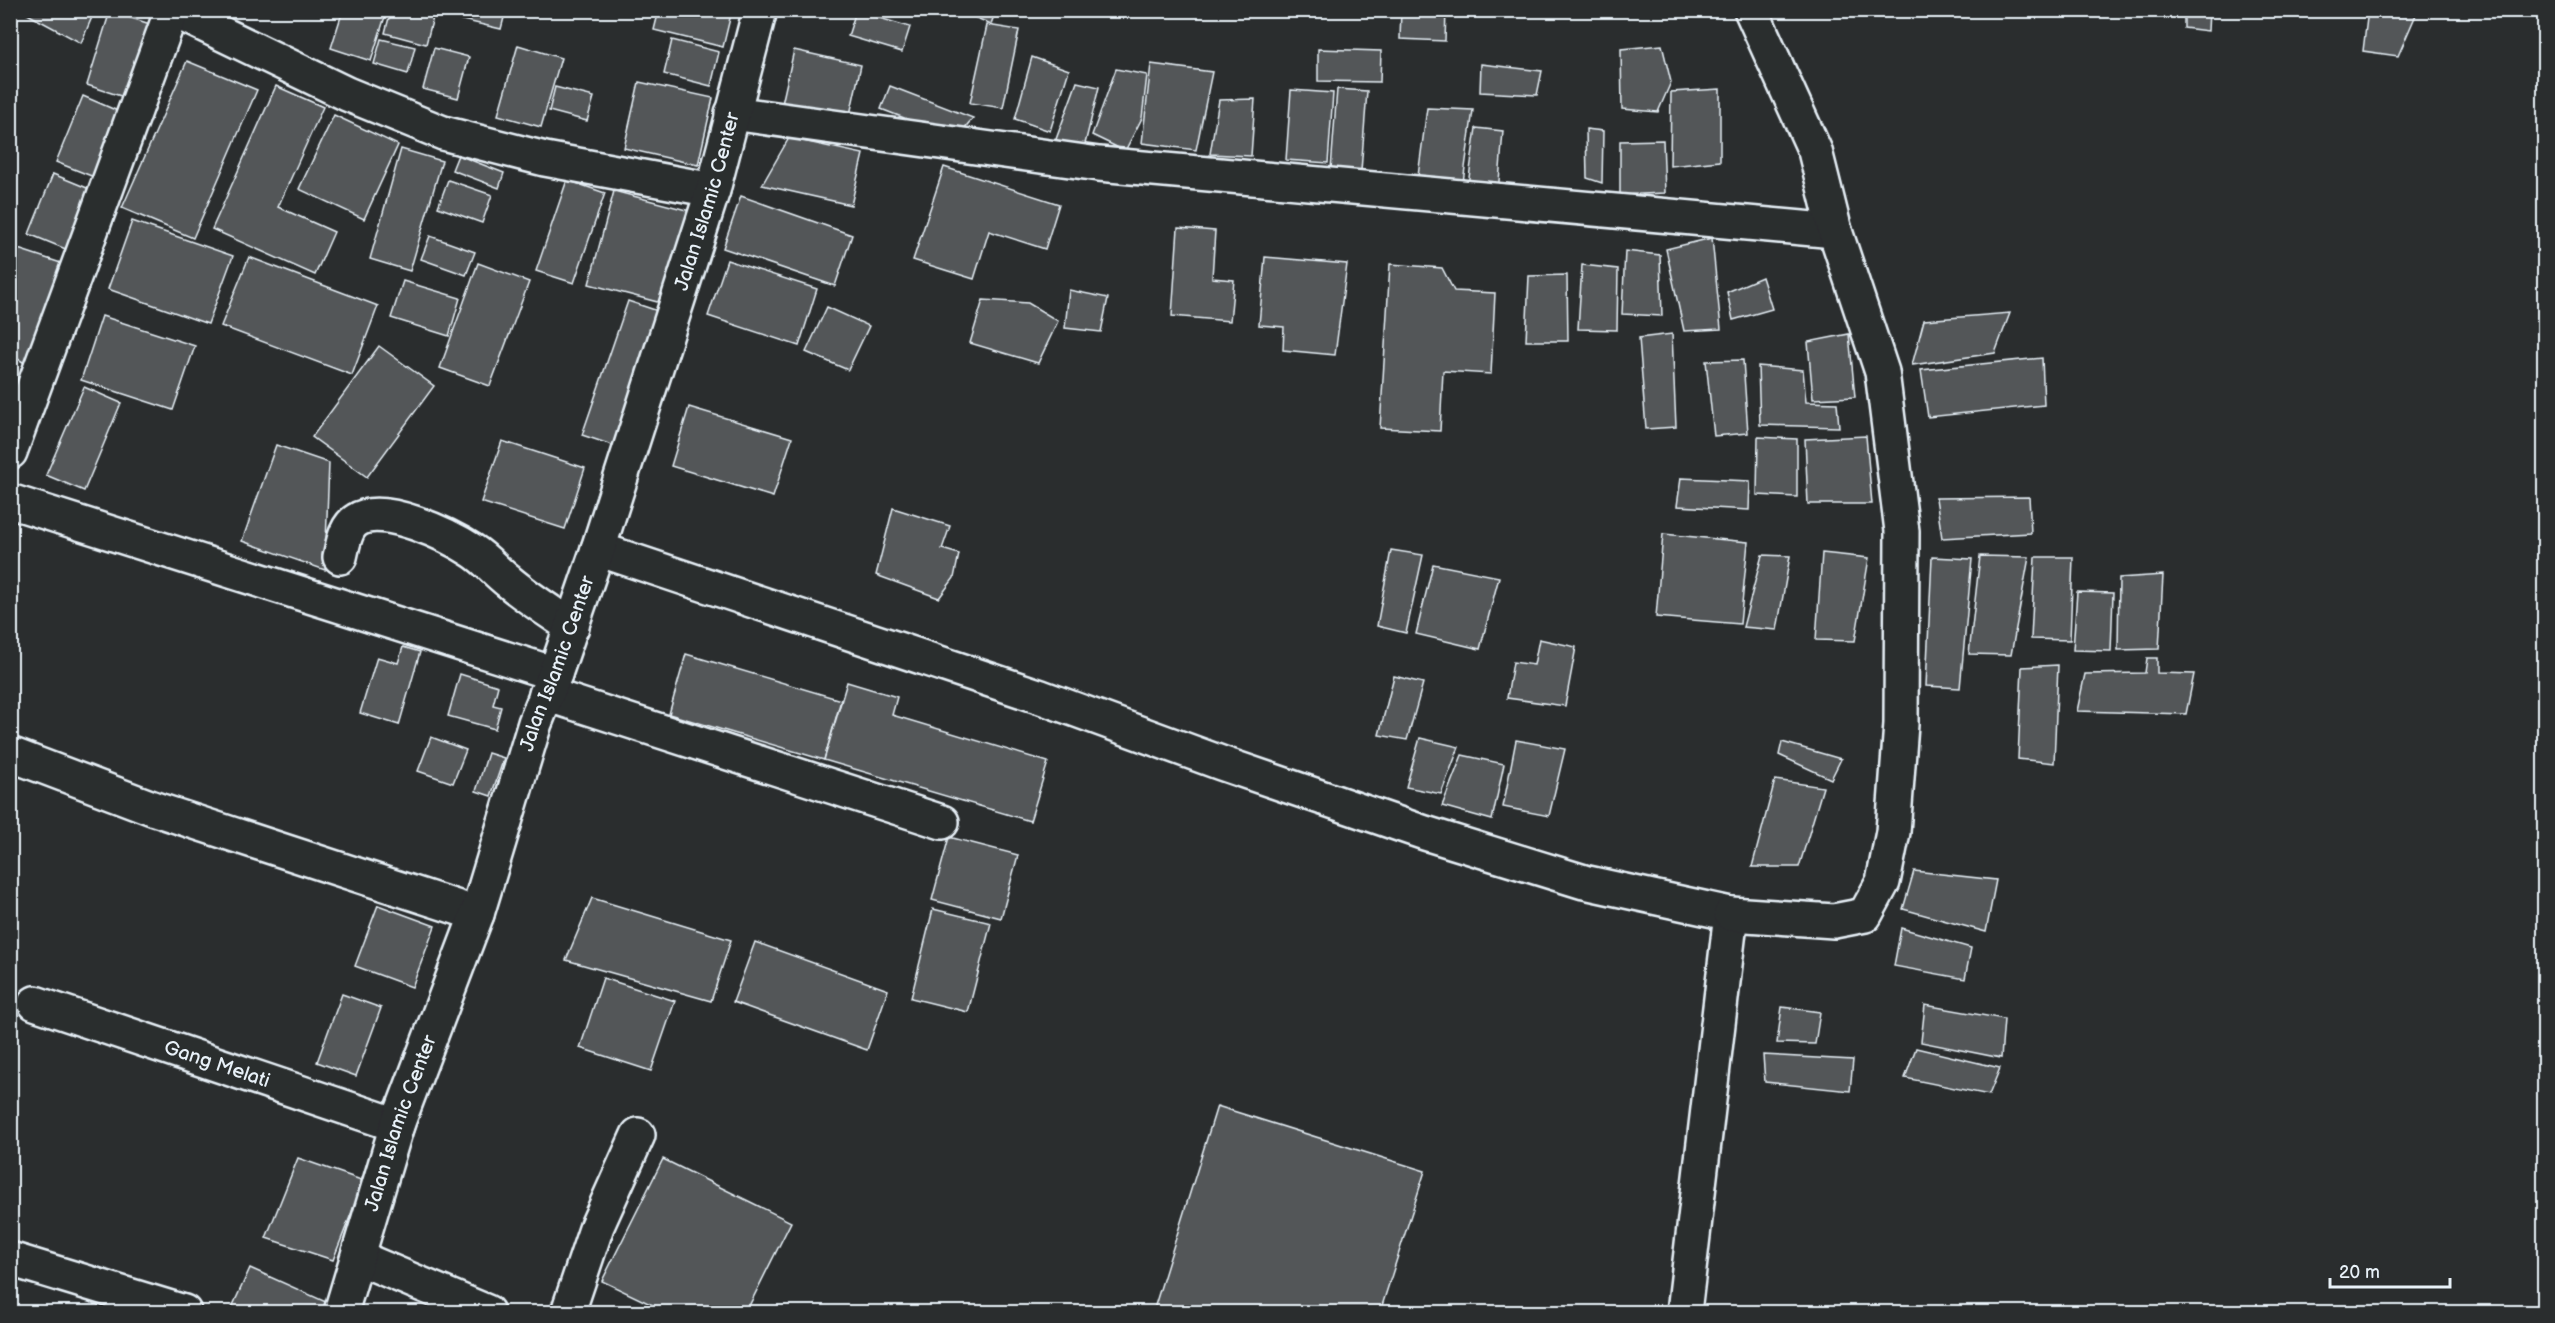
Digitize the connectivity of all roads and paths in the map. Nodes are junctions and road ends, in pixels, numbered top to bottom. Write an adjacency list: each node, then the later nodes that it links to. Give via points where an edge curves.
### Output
1 (173, 10): 5 (street, via 347,94 442,133 545,159); 7 (street)
2 (760, 10): 4 (street, Jalan Islamic Center)
3 (1751, 10): 6 (street, via 1815,151)
4 (732, 113): 5 (street, Jalan Islamic Center); 6 (street, via 1099,164)
5 (713, 189): 9 (street, Jalan Islamic Center)
6 (1835, 231): 16 (street, via 1882,372 1902,531 1901,724 1893,832 1883,882 1865,915 1834,921)
7 (10, 452)
8 (10, 501): 12 (street)
9 (598, 549): 11 (street, Jalan Islamic Center); 16 (street, via 1041,697 1221,764 1425,832 1584,882)
10 (340, 557): 11 (street, via 347,532 357,519 401,518 475,552)
11 (572, 627): 12 (street, Jalan Islamic Center)
12 (551, 684): 14 (street); 15 (street, Jalan Islamic Center, via 535,723)
13 (10, 754): 15 (street, via 155,809)
14 (942, 822)
15 (477, 914): 18 (street, Jalan Islamic Center)
16 (1731, 914): 26 (street)
17 (35, 1003): 18 (street, Gang Melati)
18 (397, 1125): 20 (street, Jalan Islamic Center)
19 (638, 1136): 25 (street, via 597,1226)
20 (359, 1258): 23 (street, Jalan Islamic Center); 24 (street)
21 (10, 1259): 22 (street)
22 (184, 1312)
23 (341, 1312)
24 (487, 1312)
25 (568, 1312)
26 (1684, 1312)

